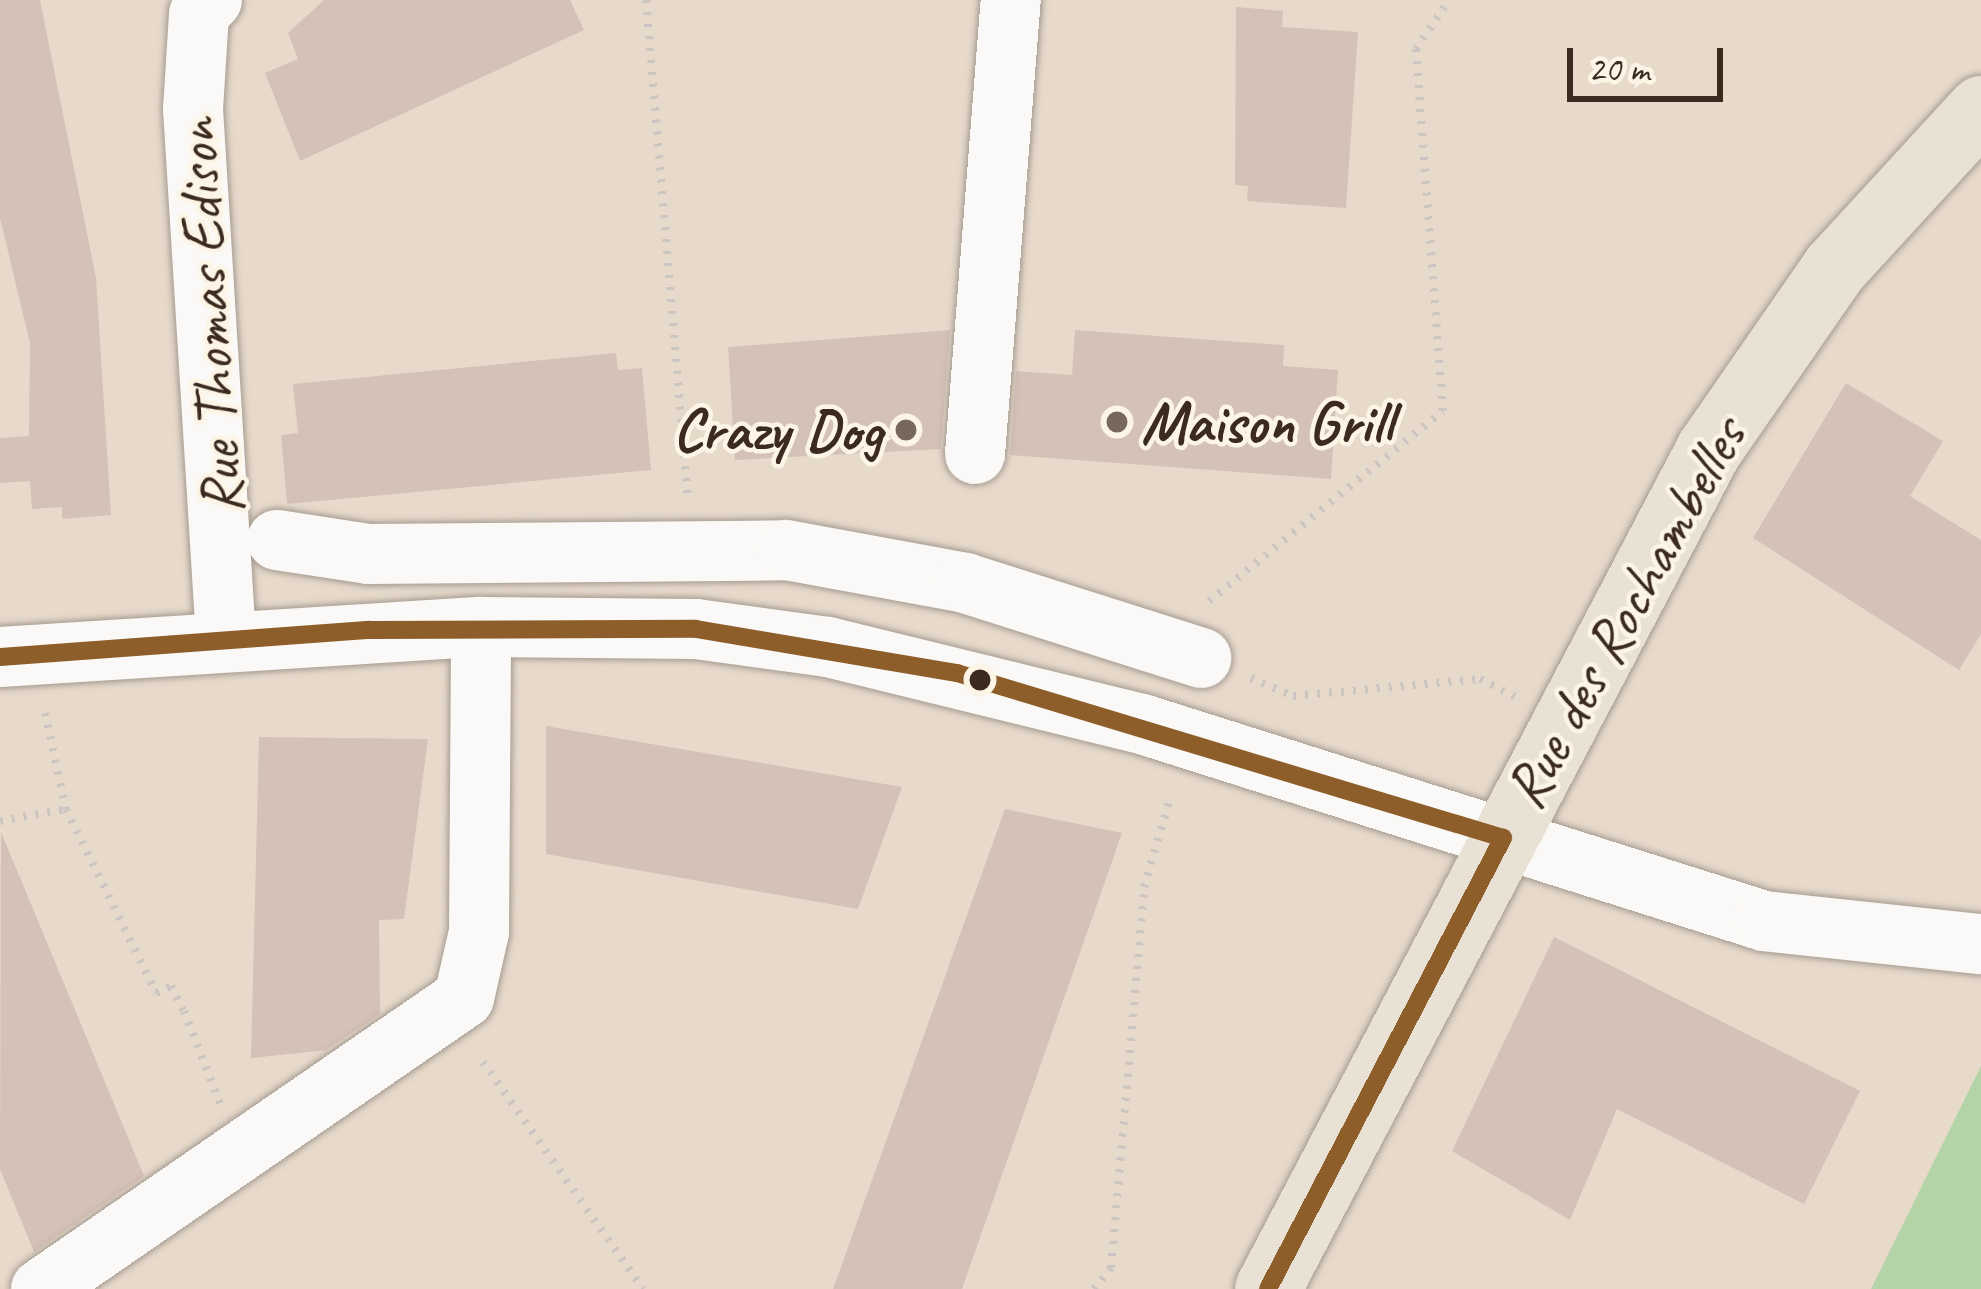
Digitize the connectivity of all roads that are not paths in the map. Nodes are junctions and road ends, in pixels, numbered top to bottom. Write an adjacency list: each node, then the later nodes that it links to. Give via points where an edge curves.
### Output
1 (1011, 0): 4 (street)
2 (200, 5): 7 (street, Rue Thomas Edison, via 193,109)
3 (1981, 110): 10 (main road, Rue des Rochambelles, via 1834,268 1741,399)
4 (976, 454)
5 (277, 539): 9 (street, via 368,554 786,550 965,583)
6 (481, 627): 7 (street); 10 (street, via 697,629 935,669); 12 (street, via 479,932 464,998)
7 (226, 640): 8 (street)
8 (0, 657)
9 (1201, 658)
10 (1503, 838): 11 (street, via 1764,921); 13 (main road, Rue des Rochambelles)
11 (1981, 944)
12 (41, 1289)
13 (1268, 1289)

